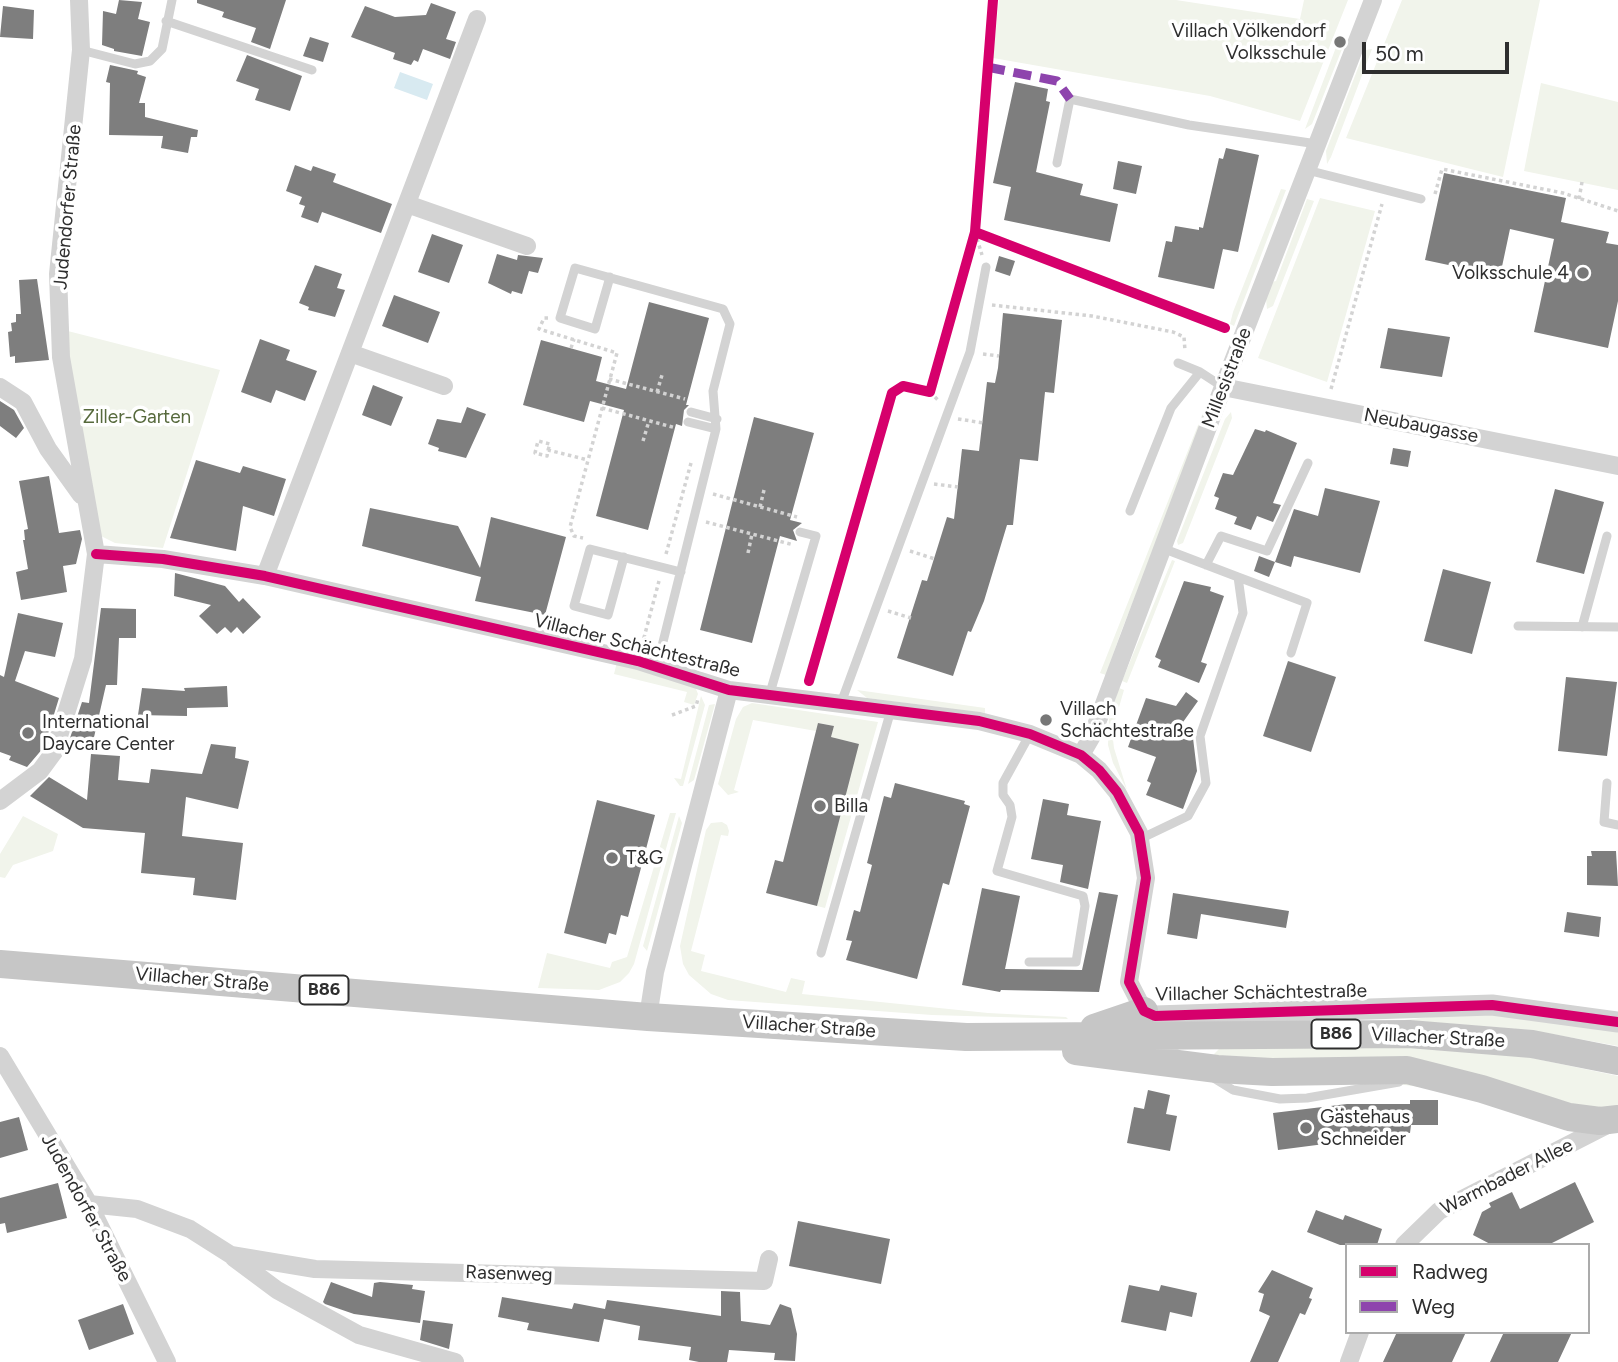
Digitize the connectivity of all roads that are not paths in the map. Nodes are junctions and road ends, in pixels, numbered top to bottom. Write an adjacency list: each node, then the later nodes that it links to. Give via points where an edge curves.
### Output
1 (79, 0): 6 (street, Judendorfer Straße)
2 (172, 0): 5 (lane)
3 (1373, 0): 8 (street, Millesistraße)
4 (477, 19): 12 (street)
5 (166, 21): 6 (lane, via 162,48 150,61 135,64); 7 (lane)
6 (81, 50): 27 (street, Judendorfer Straße, via 58,274 61,357)
7 (312, 69)
8 (1317, 144): 9 (lane, via 1189,125 1070,99); 10 (street, Millesistraße)
9 (1057, 163)
10 (1307, 170): 11 (lane); 21 (street, Millesistraße)
11 (1421, 199)
12 (407, 204): 13 (street); 16 (street)
13 (527, 246)
14 (986, 267): 45 (lane, via 970,352)
15 (610, 278): 15 (lane, via 575,268 560,318 596,329); 23 (lane, via 723,309 730,324 713,391)
16 (350, 353): 19 (street); 36 (street)
17 (1182, 365): 18 (lane)
18 (1200, 372): 21 (lane); 28 (lane, via 1171,408)
19 (444, 386)
20 (0, 387): 27 (street, via 23,402 48,449)
21 (1223, 387): 26 (street, Neubaugasse); 31 (street, Millesistraße)
22 (691, 412): 23 (lane)
23 (717, 424): 24 (lane); 35 (lane)
24 (687, 426)
25 (1308, 463): 34 (lane, via 1267,551 1221,536)
26 (1618, 466)
27 (85, 501): 32 (street, Judendorfer Straße)
28 (1130, 511)
29 (800, 532): 44 (lane, via 816,536)
30 (1607, 536): 39 (lane)
31 (1163, 548): 34 (lane); 48 (street, Millesistraße)
32 (96, 554): 36 (street, Villacher Schächtestraße, via 163,559); 50 (street, Judendorfer Straße, via 83,659 54,752 40,771)
33 (624, 557): 33 (lane, via 590,549 574,606 608,615); 35 (lane)
34 (1206, 565): 37 (lane)
35 (681, 572): 42 (lane)
36 (265, 576): 42 (street, Villacher Schächtestraße)
37 (1238, 578): 41 (lane, via 1307,603); 52 (lane, via 1243,613 1200,736 1206,783 1188,816)
38 (1518, 626): 39 (lane)
39 (1582, 626): 40 (lane)
40 (1618, 626)
41 (1291, 653)
42 (657, 666): 43 (street, Villacher Schächtestraße)
43 (729, 690): 44 (street, Villacher Schächtestraße); 57 (street, Villacher Schächtestraße, via 655,972)
44 (770, 693): 45 (street, Villacher Schächtestraße)
45 (841, 704): 46 (street, Villacher Schächtestraße)
46 (891, 710): 47 (street, Villacher Schächtestraße, via 979,721); 53 (lane)
47 (1030, 734): 48 (street, Villacher Schächtestraße); 54 (lane, via 1003,783 1012,817 998,871 1083,896 1085,906 1076,962)
48 (1081, 755): 52 (street, Villacher Schächtestraße, via 1117,792)
49 (1607, 783): 51 (lane, via 1604,821)
50 (4, 793)
51 (1618, 825)
52 (1140, 839): 56 (street, Villacher Schächtestraße, via 1146,878 1129,982)
53 (821, 953)
54 (1029, 962)
55 (0, 964): 57 (main road, Villacher Straße / B86)
56 (1144, 1011): 58 (street, Villacher Schächtestraße, via 1155,1016 1492,1005); 59 (main road)
57 (648, 1017): 60 (main road, Villacher Straße / B86)
58 (1618, 1022)
59 (1061, 1036): 60 (main road, Villacher Straße / B86); 62 (main road, Villacher Straße / B86, via 1409,1034 1532,1044)
60 (966, 1037): 63 (main road, via 1272,1072 1414,1071 1569,1116)
61 (0, 1056): 64 (street, Judendorfer Straße)
62 (1613, 1059)
63 (1618, 1119): 65 (street, Warmbader Allee, via 1438,1210)
64 (89, 1204): 66 (street, Rasenweg, via 137,1209 190,1229); 69 (street, Judendorfer Straße)
65 (1406, 1243)
66 (231, 1255): 67 (street, Rasenweg, via 315,1269 764,1281); 70 (street, Rasenweg, via 277,1290 359,1335)
67 (769, 1259)
68 (1359, 1334): 71 (street)
69 (167, 1362)
70 (455, 1362)
71 (1349, 1362)

